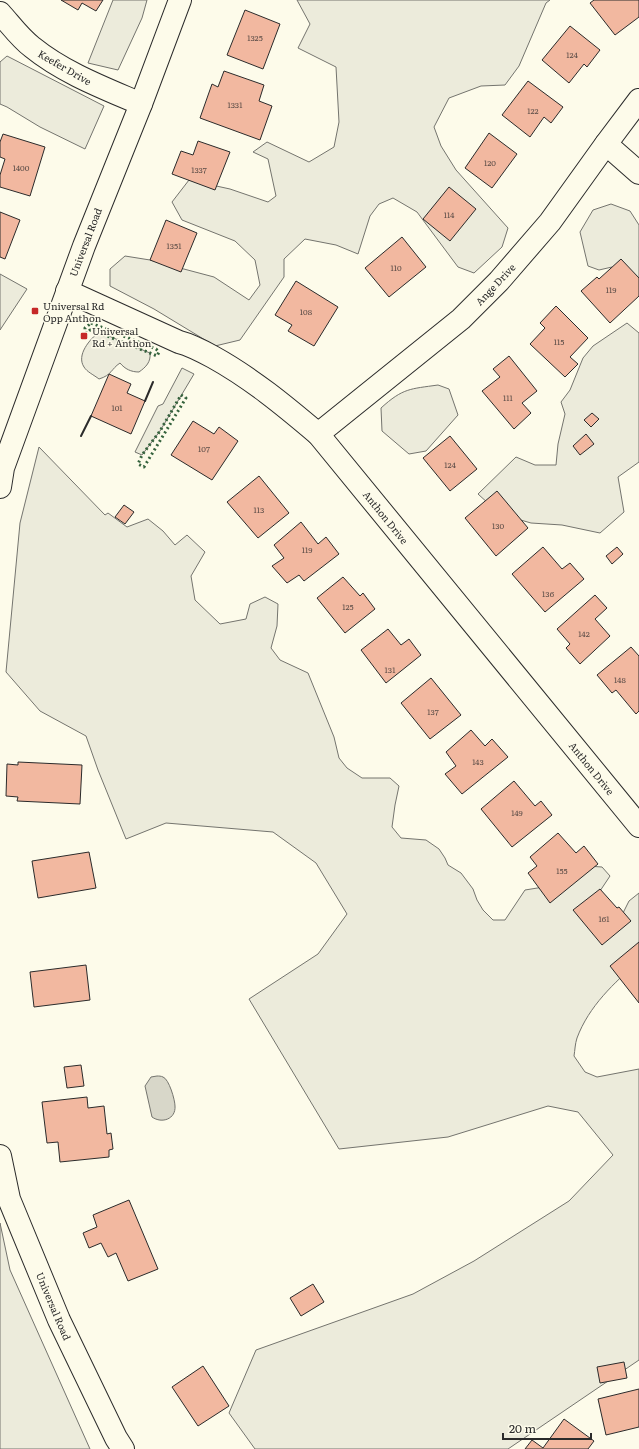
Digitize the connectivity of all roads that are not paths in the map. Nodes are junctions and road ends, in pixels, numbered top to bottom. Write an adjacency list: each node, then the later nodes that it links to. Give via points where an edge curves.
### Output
1 (180, 0): 4 (street, Universal Road)
2 (0, 13): 4 (street, Keefer Drive, via 30,46 47,58 86,80)
3 (639, 100): 5 (street, Ange Drive)
4 (141, 104): 7 (street, Universal Road, via 98,207)
5 (606, 144): 6 (street); 8 (street, Ange Drive, via 550,222 499,281 461,319)
6 (639, 173)
7 (67, 291): 8 (street, Anthon Drive, via 190,345 228,366 284,405); 9 (street, Universal Road, via 3,468)
8 (318, 434): 10 (street, Anthon Drive)
9 (0, 487)
10 (639, 826)
11 (0, 1156): 12 (street, Universal Road, via 9,1199 59,1320)
12 (123, 1449)

